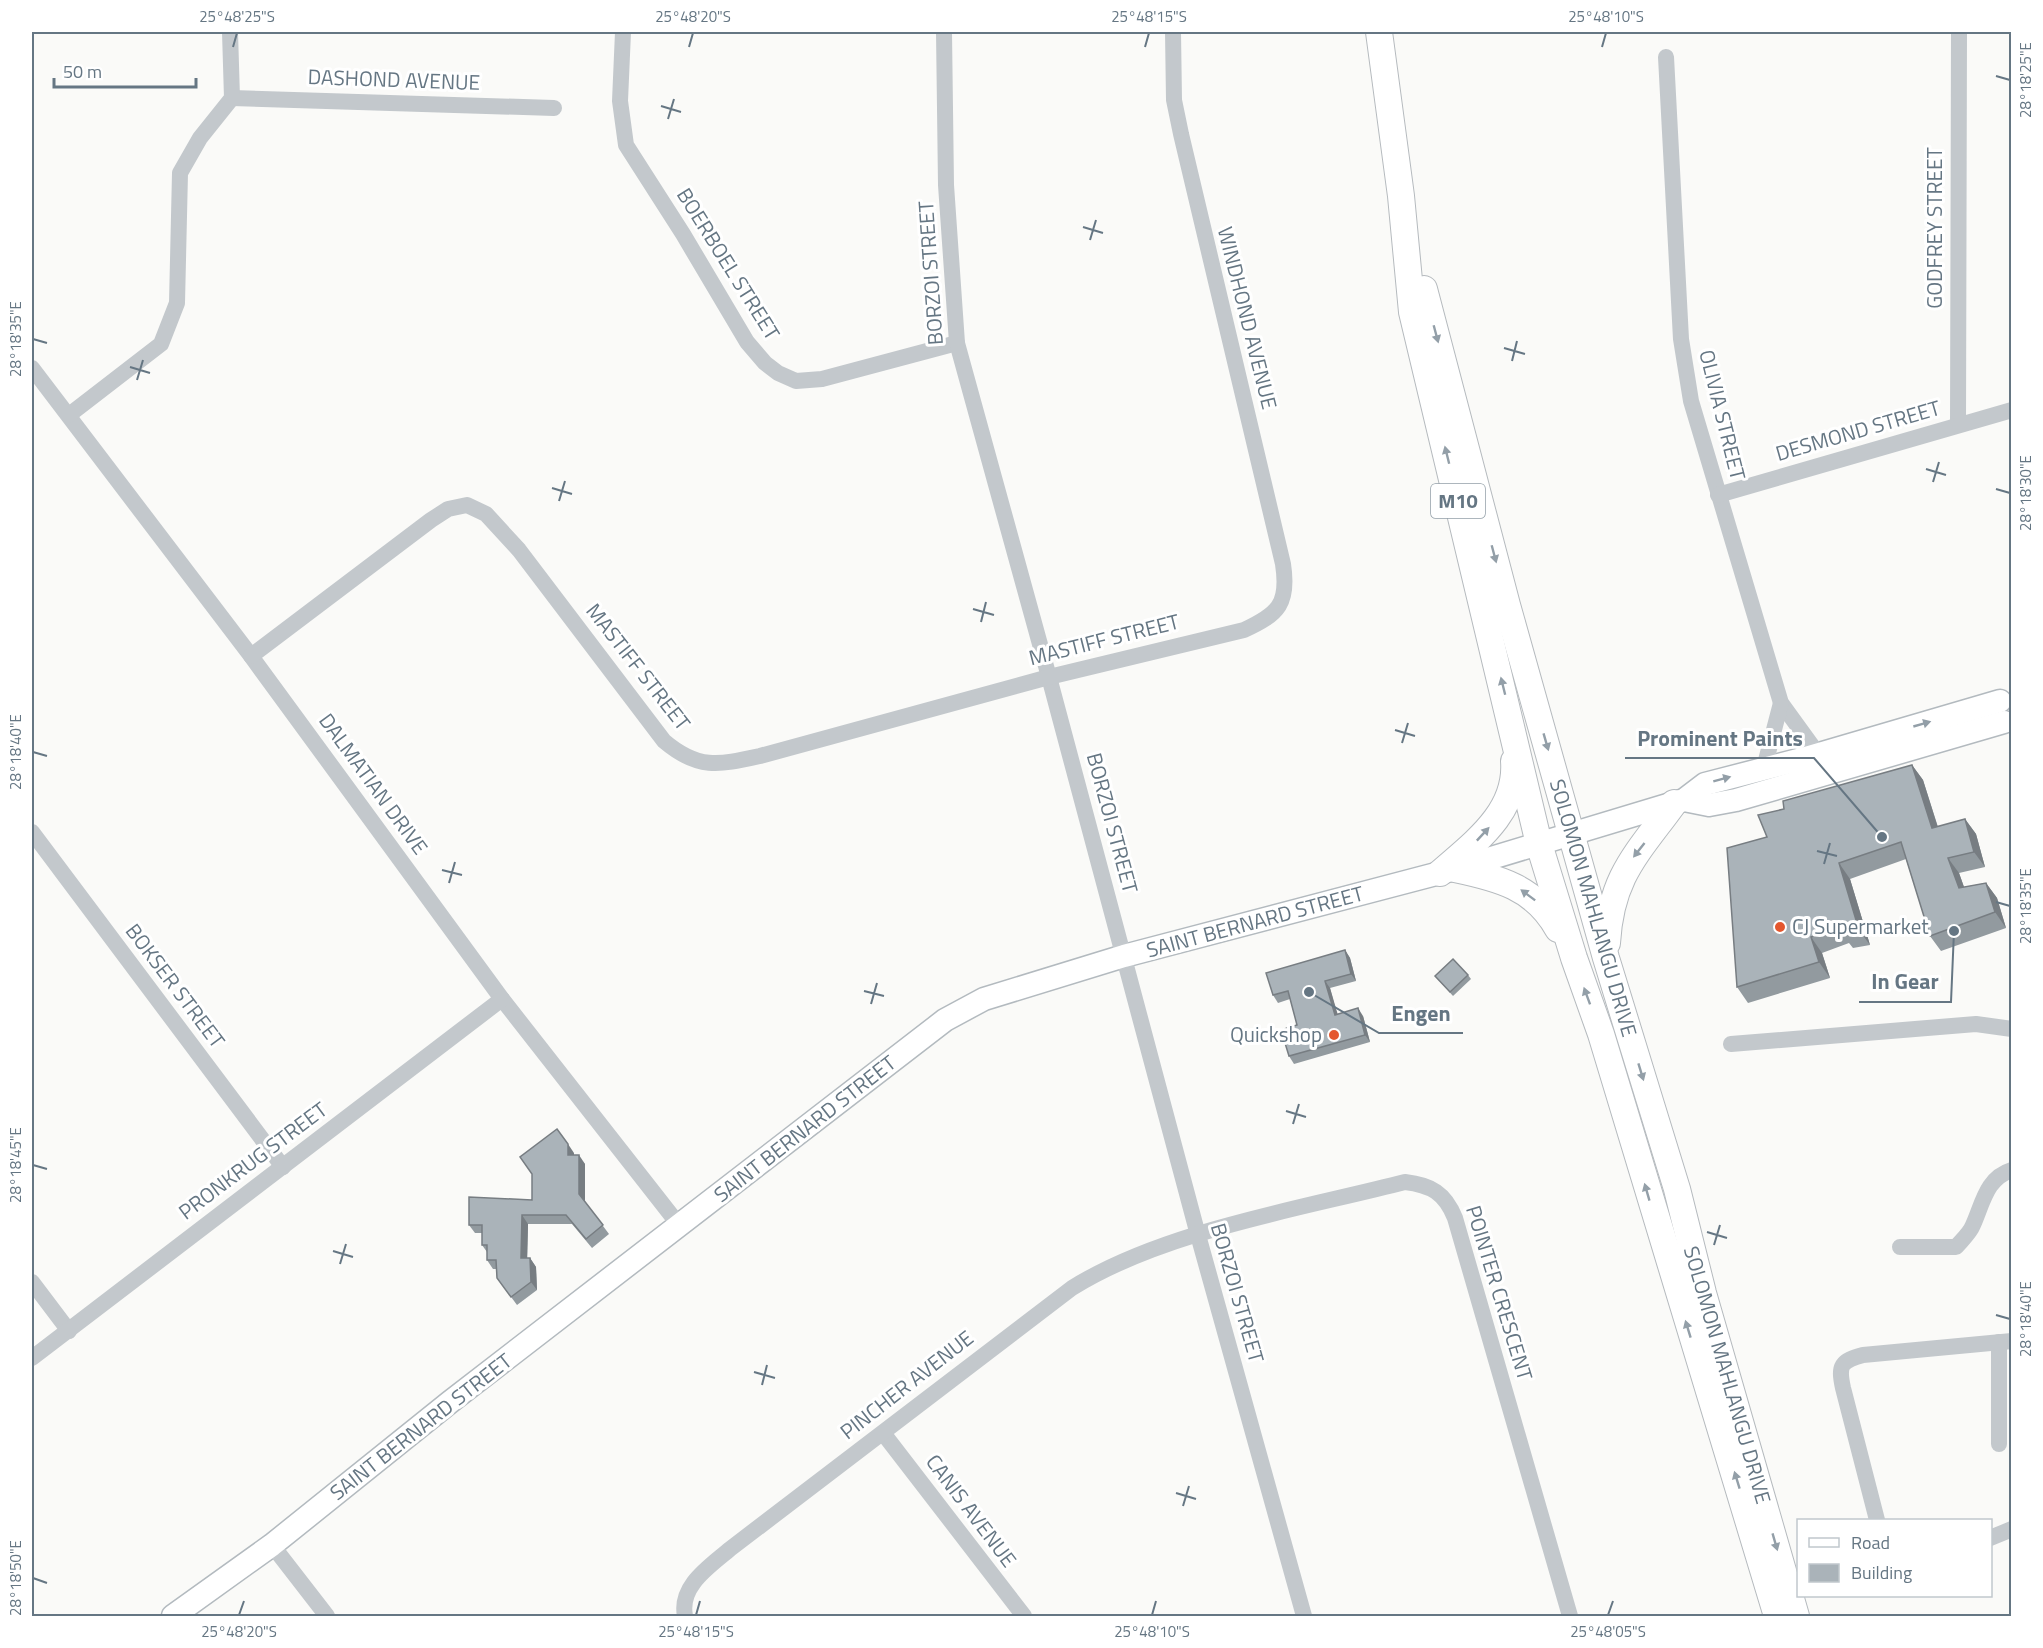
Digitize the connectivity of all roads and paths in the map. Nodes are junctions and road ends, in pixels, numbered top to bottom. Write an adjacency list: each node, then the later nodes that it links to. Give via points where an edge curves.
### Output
1 (230, 32): 8 (street)
2 (623, 32): 11 (street, BOERBOEL STREET, via 620,101 626,145 747,342 765,363 796,381 822,380)
3 (944, 32): 11 (street, BORZOI STREET, via 946,185)
4 (1173, 32): 17 (street, WINDHOND AVENUE, via 1174,100 1181,134 1283,564 1286,584)
5 (1379, 32): 10 (main road, SOLOMON MAHLANGU DRIVE)
6 (1959, 32): 15 (street, GODFREY STREET)
7 (1666, 57): 16 (street, OLIVIA STREET, via 1683,364)
8 (232, 98): 9 (street, DASHOND AVENUE); 14 (street, via 200,138 180,172 177,303 161,344)
9 (554, 108)
10 (1401, 196): 22 (main road, SOLOMON MAHLANGU DRIVE / M10, one-way to 10, via 1412,312); 27 (main road, SOLOMON MAHLANGU DRIVE / M10, one-way to 27)
11 (957, 343): 19 (street, BORZOI STREET)
12 (32, 368): 14 (street, DALMATIAN DRIVE)
13 (2012, 410): 15 (street, DESMOND STREET)
14 (69, 415): 18 (street, DALMATIAN DRIVE)
15 (1958, 425): 16 (street, DESMOND STREET)
16 (1718, 495): 20 (street, OLIVIA STREET)
17 (1276, 611): 19 (street, MASTIFF STREET, via 1244,630)
18 (252, 656): 19 (street, MASTIFF STREET, via 431,520 448,509 467,506 486,514 498,527 664,741 692,760 727,763); 33 (street, DALMATIAN DRIVE)
19 (1049, 677): 30 (street, BORZOI STREET)
20 (1781, 703): 23 (street, OLIVIA STREET); 24 (street)
21 (2008, 715): 23 (street, one-way to 21); 25 (street, via 1736,800 1709,805)
22 (1511, 720): 28 (main road, SOLOMON MAHLANGU DRIVE / M10); 29 (main road, one-way to 22, via 1494,822 1508,801 1514,766)
23 (1818, 754): 24 (street)
24 (1764, 768): 25 (street, one-way to 24, via 1706,784)
25 (1679, 801): 27 (street, SAINT BERNARD STREET); 32 (main road, one-way to 32, via 1620,877 1608,920)
26 (32, 832): 36 (street, BOKSER STREET)
27 (1571, 834): 28 (street, SAINT BERNARD STREET); 32 (main road, SOLOMON MAHLANGU DRIVE / M10)
28 (1539, 844): 29 (street, SAINT BERNARD STREET); 31 (main road, SOLOMON MAHLANGU DRIVE)
29 (1448, 871): 30 (street, SAINT BERNARD STREET); 31 (main road, one-way to 29, via 1549,912 1519,888 1490,877)
30 (1124, 956): 38 (street, SAINT BERNARD STREET, via 968,1006); 39 (street, BORZOI STREET)
31 (1574, 958): 57 (main road, SOLOMON MAHLANGU DRIVE, one-way to 31, via 1601,1034)
32 (1606, 958): 58 (main road, SOLOMON MAHLANGU DRIVE / M10, one-way to 58, via 1677,1189)
33 (502, 999): 36 (street, PRONKRUG STREET); 38 (street, DALMATIAN DRIVE)
34 (2012, 1029): 35 (street, via 1976,1024)
35 (1731, 1044)
36 (283, 1167): 42 (street, PRONKRUG STREET)
37 (2012, 1170): 40 (street, via 1999,1174 1983,1195 1972,1228 1956,1247)
38 (679, 1226): 50 (street, SAINT BERNARD STREET)
39 (1198, 1235): 45 (street, PINCHER AVENUE, via 1102,1269); 55 (street, BORZOI STREET); 56 (street, POINTER CRESCENT, via 1405,1182 1444,1196 1461,1237)
40 (1900, 1247)
41 (32, 1282): 42 (street)
42 (69, 1330): 44 (street, PRONKRUG STREET)
43 (2005, 1341): 46 (street); 47 (street, via 1863,1355 1842,1365 1843,1388)
44 (32, 1358)
45 (884, 1433): 53 (street, PINCHER AVENUE, via 776,1512 699,1576 684,1597); 54 (street, CANIS AVENUE)
46 (1999, 1444)
47 (1876, 1519)
48 (2012, 1529): 49 (street)
49 (1992, 1537)
50 (272, 1545): 51 (street, SAINT BERNARD STREET); 52 (street)
51 (173, 1617)
52 (327, 1617)
53 (685, 1617)
54 (1024, 1617)
55 (1304, 1617)
56 (1570, 1617)
57 (1778, 1617)
58 (1796, 1617)

